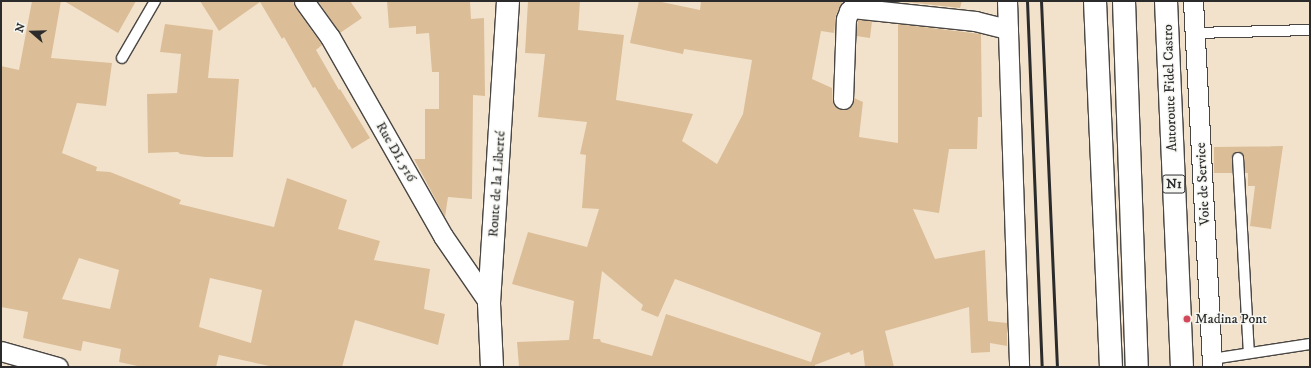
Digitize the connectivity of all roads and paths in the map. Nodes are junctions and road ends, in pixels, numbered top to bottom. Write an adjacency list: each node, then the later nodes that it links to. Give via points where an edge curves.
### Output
1 (155, 1): 12 (lane)
2 (304, 1): 15 (street, Rue DI. 516, via 330,37 443,236)
3 (508, 1): 15 (main road, Route de la Liberté)
4 (1007, 1): 9 (street)
5 (1095, 1): 23 (main road)
6 (1124, 1): 24 (main road)
7 (1166, 1): 25 (main road, Autoroute Fidel Castro / N1)
8 (1193, 1): 11 (street, Voie de Service)
9 (1008, 29): 13 (street, via 975,21 852,8 846,19); 22 (street)
10 (1310, 30): 11 (lane)
11 (1195, 33): 19 (street, Voie de Service)
12 (122, 58)
13 (843, 99)
14 (1238, 158): 18 (lane)
15 (489, 302): 21 (main road, Route de la Liberté)
16 (1310, 344): 18 (lane)
17 (1, 352): 20 (street)
18 (1249, 352): 19 (lane)
19 (1212, 363)
20 (58, 367)
21 (492, 367)
22 (1020, 367)
23 (1111, 367)
24 (1137, 367)
25 (1182, 367)

